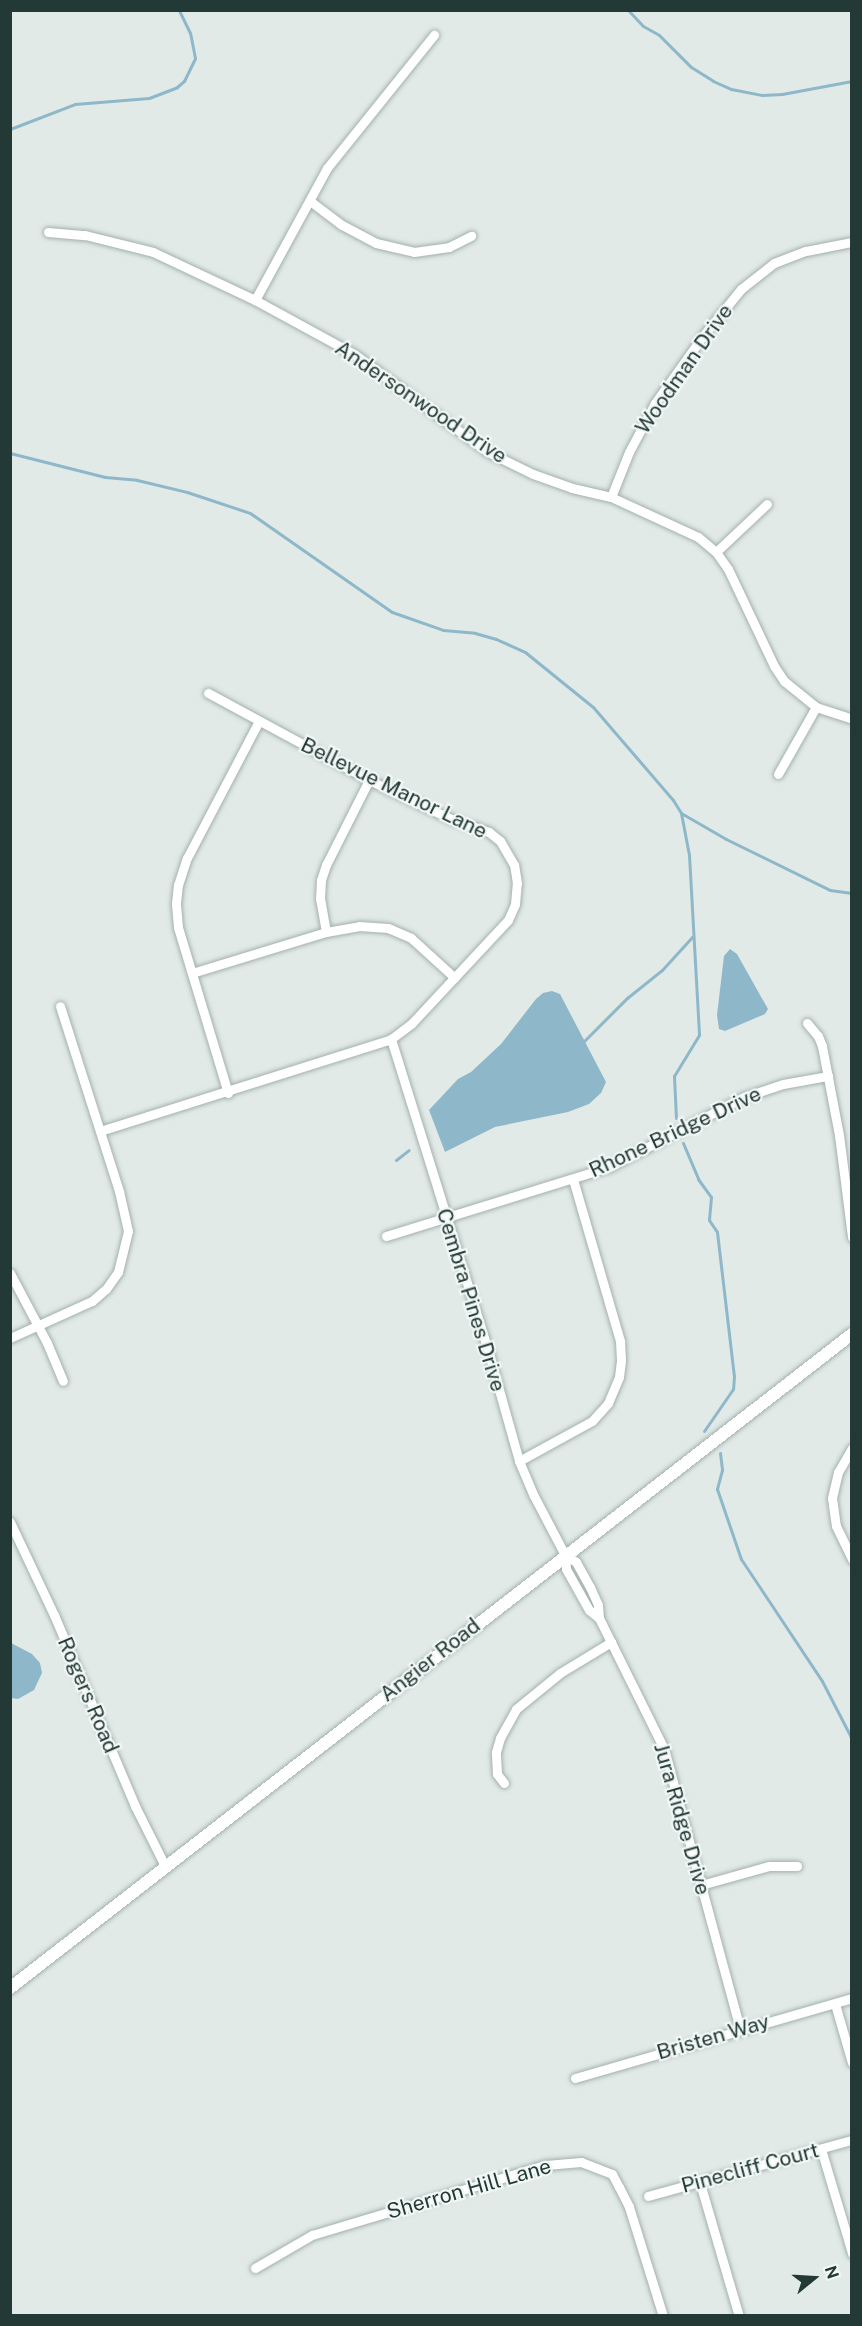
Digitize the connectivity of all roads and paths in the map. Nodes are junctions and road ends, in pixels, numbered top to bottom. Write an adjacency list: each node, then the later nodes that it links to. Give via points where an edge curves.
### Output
1 (434, 35): 2 (street, via 327,168)
2 (310, 201): 4 (street, via 342,225 376,243 414,252 449,247); 6 (street)
3 (48, 232): 6 (street, Andersonwood Drive, via 85,235 153,252)
4 (471, 236)
5 (852, 242): 7 (street, Woodman Drive, via 806,251 774,263 741,289 655,403)
6 (255, 300): 7 (street, Andersonwood Drive, via 354,354 488,453 532,474)
7 (611, 497): 9 (street, Andersonwood Drive, via 689,533)
8 (767, 504): 9 (street)
9 (716, 552): 11 (street, Andersonwood Drive, via 774,666 784,681)
10 (208, 693): 13 (street, Bellevue Manor Lane)
11 (816, 707): 12 (street, Andersonwood Drive); 14 (street)
12 (852, 718)
13 (259, 721): 15 (street, Bellevue Manor Lane); 17 (street, via 187,858 178,885 178,927)
14 (778, 774)
15 (369, 780): 16 (street, via 321,880); 18 (street, Bellevue Manor Lane, via 451,819 489,832 511,858 517,883 508,920)
16 (326, 932): 17 (street); 18 (street, via 359,926 388,928 411,938)
17 (192, 973): 23 (street)
18 (455, 978): 21 (street, Bellevue Manor Lane)
19 (60, 1006): 24 (street)
20 (807, 1023): 22 (street, via 820,1041)
21 (391, 1039): 23 (street, Bellevue Manor Lane); 26 (street, Cembra Pines Drive)
22 (828, 1076): 25 (street, Rhone Bridge Drive, via 753,1094 629,1158); 28 (street, via 842,1149)
23 (228, 1093): 24 (street, Bellevue Manor Lane)
24 (100, 1131): 30 (street, via 126,1217 124,1255 118,1272 92,1301)
25 (573, 1179): 26 (street, Rhone Bridge Drive); 35 (street, via 618,1333 620,1369 612,1395 592,1421)
26 (447, 1218): 27 (street, Rhone Bridge Drive); 35 (street, Cembra Pines Drive)
27 (386, 1236)
28 (852, 1237)
29 (10, 1273): 30 (street)
30 (38, 1326): 32 (street); 33 (street)
31 (852, 1334): 37 (street, Angier Road)
32 (10, 1338)
33 (63, 1381)
34 (852, 1448): 38 (street, via 838,1472 832,1498 836,1526)
35 (519, 1461): 37 (street, Cembra Pines Drive)
36 (10, 1522): 42 (street, Rogers Road)
37 (565, 1556): 39 (street, Jura Ridge Drive, via 566,1569 578,1593 599,1618); 42 (street, Angier Road)
38 (852, 1558)
39 (610, 1642): 40 (street, via 560,1673 516,1709 496,1752 497,1774); 43 (street, Jura Ridge Drive, via 664,1749)
40 (504, 1783)
41 (797, 1866): 43 (street, via 769,1866)
42 (166, 1868): 44 (street, Angier Road)
43 (702, 1885): 47 (street, Jura Ridge Drive)
44 (10, 1988)
45 (852, 1998): 46 (street, Bristen Way)
46 (835, 2004): 47 (street, Bristen Way); 48 (street)
47 (740, 2029): 49 (street, Bristen Way)
48 (852, 2063)
49 (575, 2078)
50 (852, 2140): 51 (street, Pinecliff Court)
51 (821, 2149): 52 (street, Pinecliff Court); 54 (street)
52 (700, 2182): 53 (street, Pinecliff Court); 57 (street)
53 (648, 2196)
54 (852, 2253)
55 (255, 2268): 56 (street, Sherron Hill Lane, via 312,2235 546,2165 581,2162 612,2174 619,2187 629,2207)
56 (663, 2316)
57 (740, 2316)

